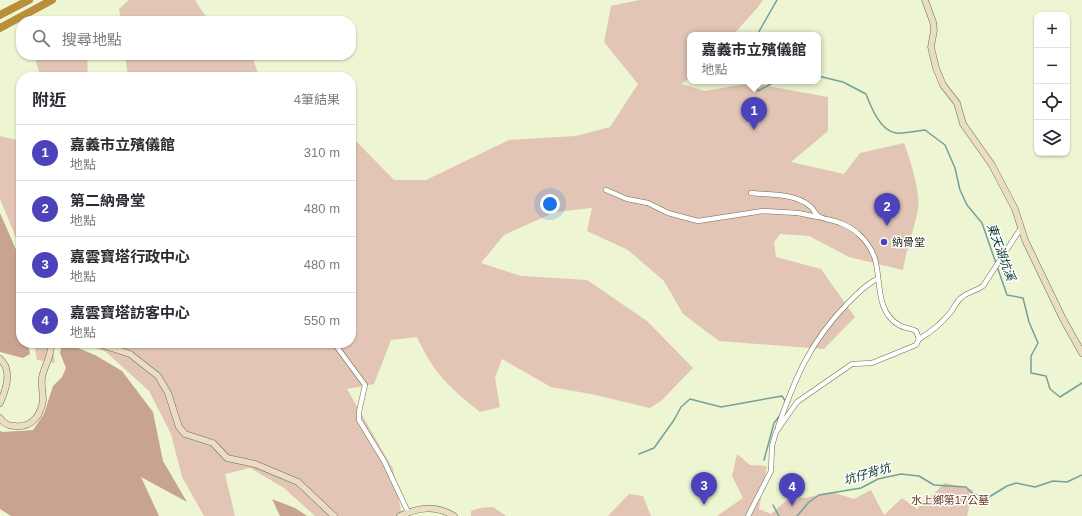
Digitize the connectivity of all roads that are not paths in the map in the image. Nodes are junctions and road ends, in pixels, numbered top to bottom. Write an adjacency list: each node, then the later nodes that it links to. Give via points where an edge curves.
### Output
1 (29, 0): 4 (highway)
2 (52, 0): 5 (highway)
3 (925, 0): 11 (street, via 933,22 931,47 938,74 956,103 963,124 992,165 1016,209)
4 (0, 15)
5 (22, 16)
6 (16, 19): 7 (highway)
7 (0, 28)
8 (606, 190): 10 (street, via 698,221 763,211)
9 (752, 193): 10 (street, via 794,198 810,206)
10 (818, 217): 12 (street, via 840,222 855,230 873,255 878,268)
11 (1021, 228): 13 (street, via 983,286 961,298 933,332); 17 (street, via 1063,320)
12 (877, 279): 13 (street, via 881,299 891,318 899,325 916,331); 21 (street, via 866,285 819,337 795,378)
13 (919, 339): 21 (street, via 916,345 872,363 852,364 797,402)
14 (51, 348): 20 (street, via 52,354 42,378 43,401 36,419 25,426 19,426 6,424)
15 (111, 348): 23 (street, via 130,354 158,376 168,393 179,427 185,434 213,444 227,458 256,464 298,482)
16 (338, 348): 22 (street, via 365,385 359,420 384,461)
17 (1082, 353)
18 (0, 359): 19 (street, via 7,371 7,383)
19 (0, 403)
20 (0, 418)
21 (776, 432): 26 (street, via 770,472)
22 (408, 512): 24 (street); 25 (street, via 429,507 439,508)
23 (334, 516)
24 (400, 516)
25 (454, 516)
26 (748, 516)

